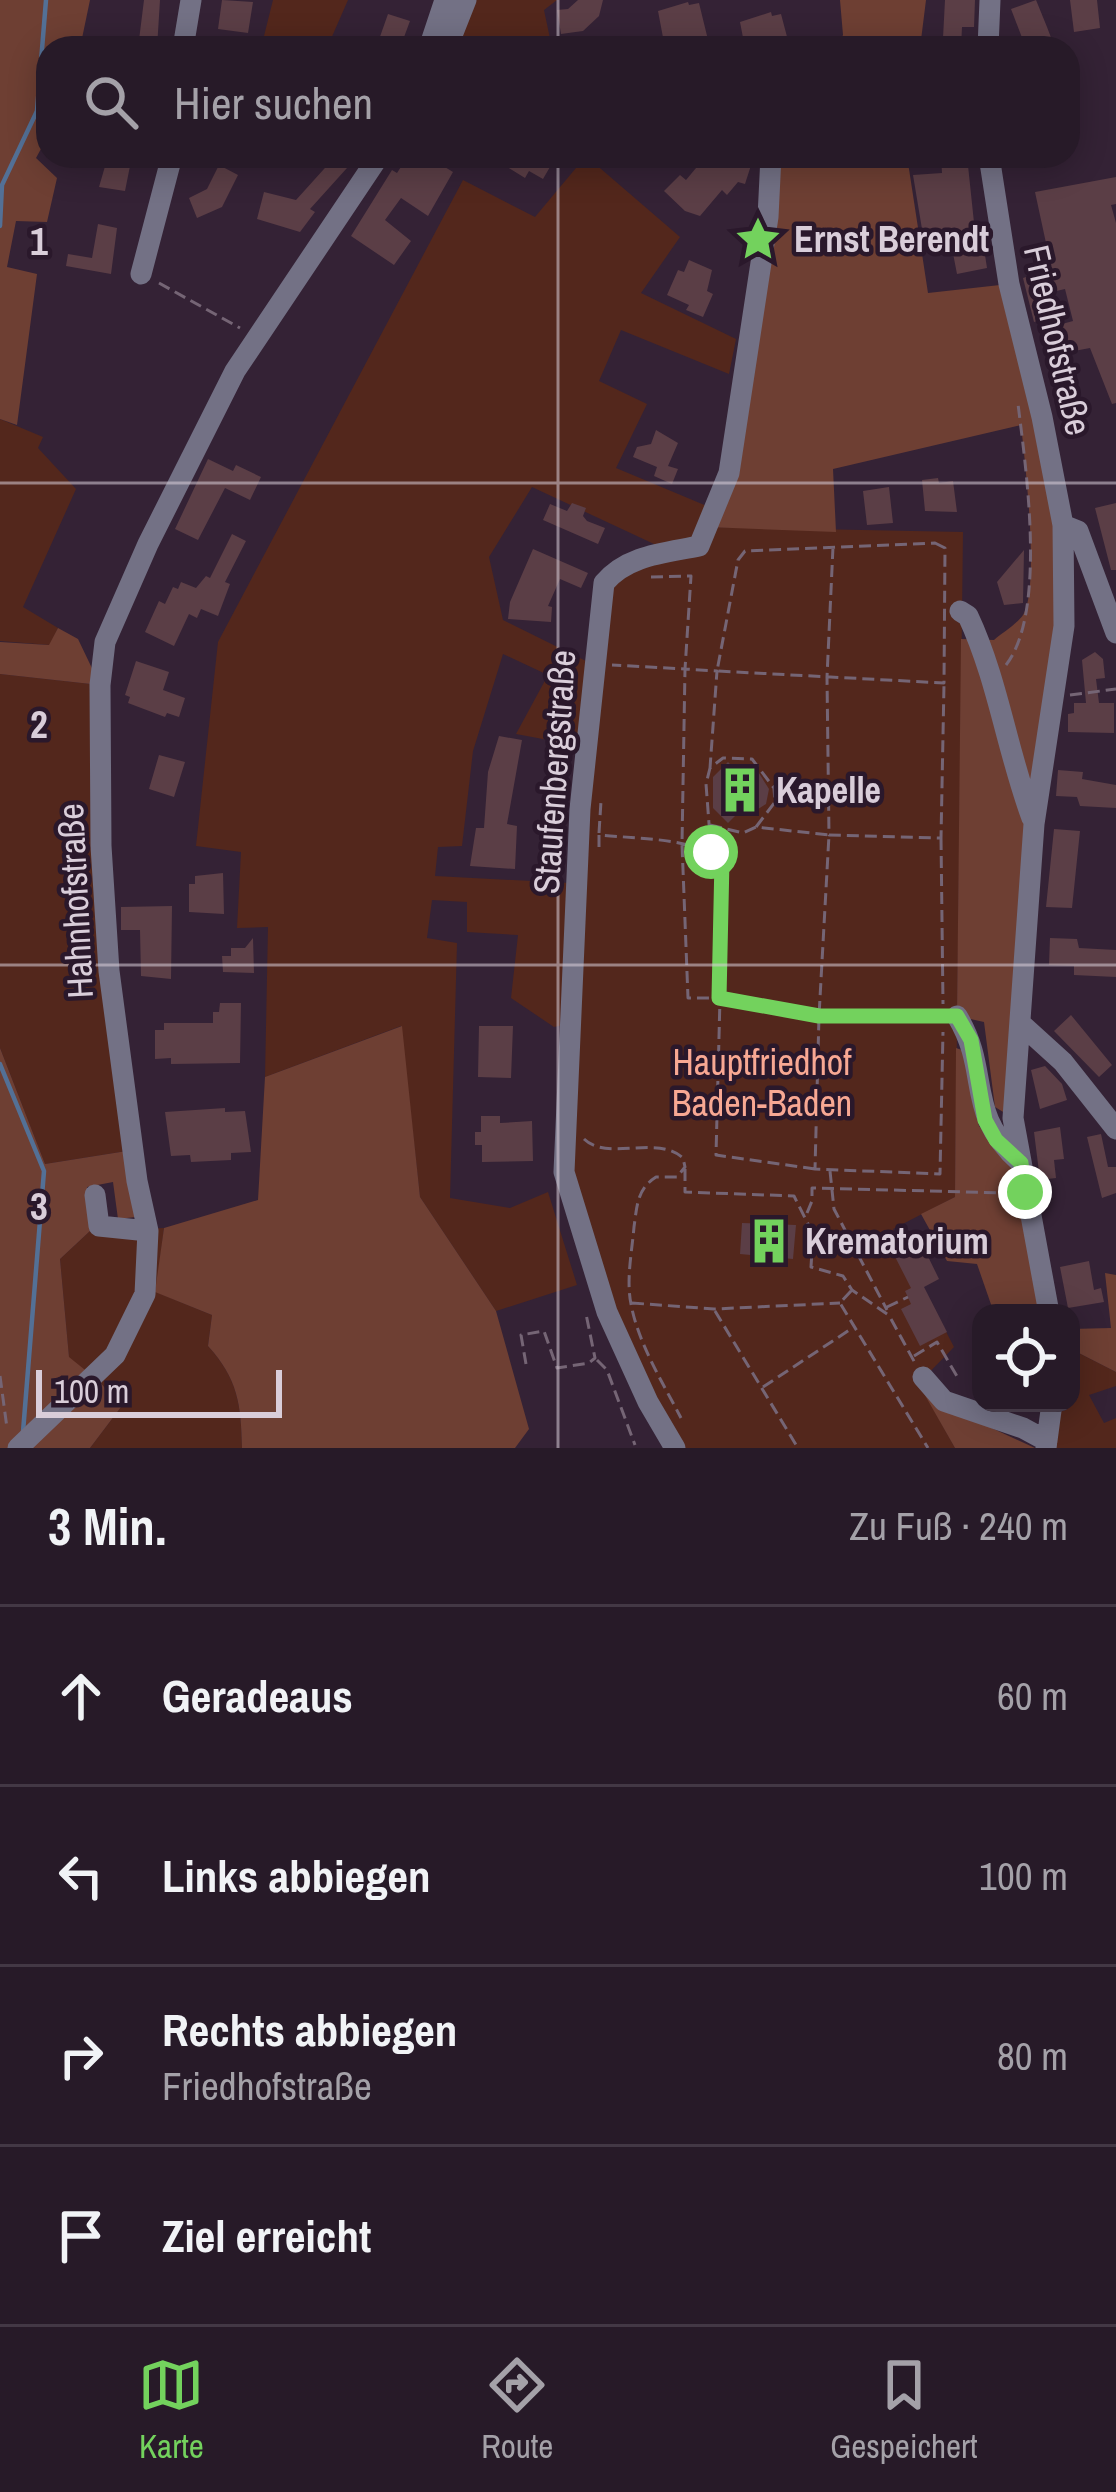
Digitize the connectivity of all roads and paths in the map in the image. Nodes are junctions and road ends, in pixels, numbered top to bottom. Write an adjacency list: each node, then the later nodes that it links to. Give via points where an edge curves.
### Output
1 (191, 0): 5 (street)
2 (446, 0): 6 (street)
3 (466, 0): 7 (street)
4 (990, 0): 8 (street)
5 (185, 36)
6 (433, 36)
7 (452, 36)
8 (988, 36)
9 (170, 168): 13 (street)
10 (371, 168): 14 (street, Hahnhofstraße)
11 (770, 168): 54 (street, Staufenbergstraße, via 729,473 699,546 630,561 604,583 580,809 564,1172)
12 (990, 168): 16 (street, Friedhofstraße)
13 (150, 279): 14 (path)
14 (256, 338): 52 (street, Hahnhofstraße, via 148,544 103,664 109,971)
15 (1018, 402): 21 (path, via 1029,588)
16 (1064, 525): 20 (street, via 1078,531); 28 (street, Friedhofstraße, via 1064,626)
17 (833, 548): 24 (path, via 745,550); 25 (path); 26 (path, via 946,548)
18 (639, 578): 23 (path, via 691,576)
19 (960, 611): 30 (street, Friedhofstraße, via 994,681)
20 (1116, 633)
21 (1018, 650)
22 (610, 665): 23 (path)
23 (685, 669): 24 (path); 35 (path)
24 (716, 671): 25 (path); 29 (path)
25 (826, 677): 26 (path); 33 (path)
26 (944, 682): 34 (path)
27 (1116, 689): 28 (path)
28 (1053, 697): 30 (street, Friedhofstraße)
29 (710, 768): 31 (path); 32 (path, via 736,756 764,772 775,802)
30 (1034, 824): 41 (street, Friedhofstraße)
31 (710, 825): 32 (path, via 742,833); 36 (path)
32 (756, 827): 33 (path)
33 (829, 835): 34 (path); 39 (path)
34 (941, 838): 40 (path)
35 (682, 844): 36 (path); 37 (path, via 599,835); 38 (path, via 688,998)
36 (711, 852): 38 (path, via 722,860)
37 (598, 857)
38 (719, 998): 39 (path); 46 (path, via 716,1156)
39 (819, 1016): 40 (path); 46 (path)
40 (950, 1017): 44 (street, Friedhofstraße, via 971,1040 985,1120); 47 (path, via 940,1174)
41 (1020, 1023): 42 (street, via 1064,1062); 44 (street, Friedhofstraße, via 1013,1118)
42 (1116, 1129)
43 (584, 1140): 45 (path, via 677,1151)
44 (1021, 1163): 58 (street, Friedhofstraße)
45 (685, 1167): 51 (path, via 685,1192 794,1196); 56 (path, via 676,1177 649,1180 638,1199)
46 (815, 1168): 47 (path)
47 (830, 1169): 48 (path)
48 (830, 1187): 49 (path); 51 (path, via 812,1188); 59 (path)
49 (1013, 1193)
50 (95, 1195): 52 (street, via 99,1226)
51 (806, 1215): 53 (path, via 812,1267 843,1276)
52 (148, 1231): 74 (street, Hahnhofstraße, via 145,1294 115,1355)
53 (852, 1290): 57 (path); 61 (path)
54 (594, 1292): 56 (street); 63 (path); 75 (street, Staufenbergstraße)
55 (908, 1297): 59 (path)
56 (631, 1303): 60 (path); 70 (path)
57 (840, 1303): 60 (path); 62 (path)
58 (1046, 1304)
59 (885, 1308): 61 (path)
60 (714, 1309): 68 (path)
61 (890, 1316): 65 (path)
62 (854, 1327): 68 (path); 77 (path)
63 (595, 1358): 64 (path, via 557,1368 544,1331 521,1335); 73 (path)
64 (526, 1364)
65 (917, 1367): 67 (path, via 937,1342); 72 (street, via 944,1402 1023,1428)
66 (0, 1376): 71 (path)
67 (958, 1378)
68 (761, 1388): 76 (path)
69 (1051, 1412): 72 (street)
70 (682, 1420)
71 (7, 1425)
72 (1046, 1444)
73 (635, 1445)
74 (18, 1448)
75 (675, 1448)
76 (798, 1448)
77 (928, 1448)

